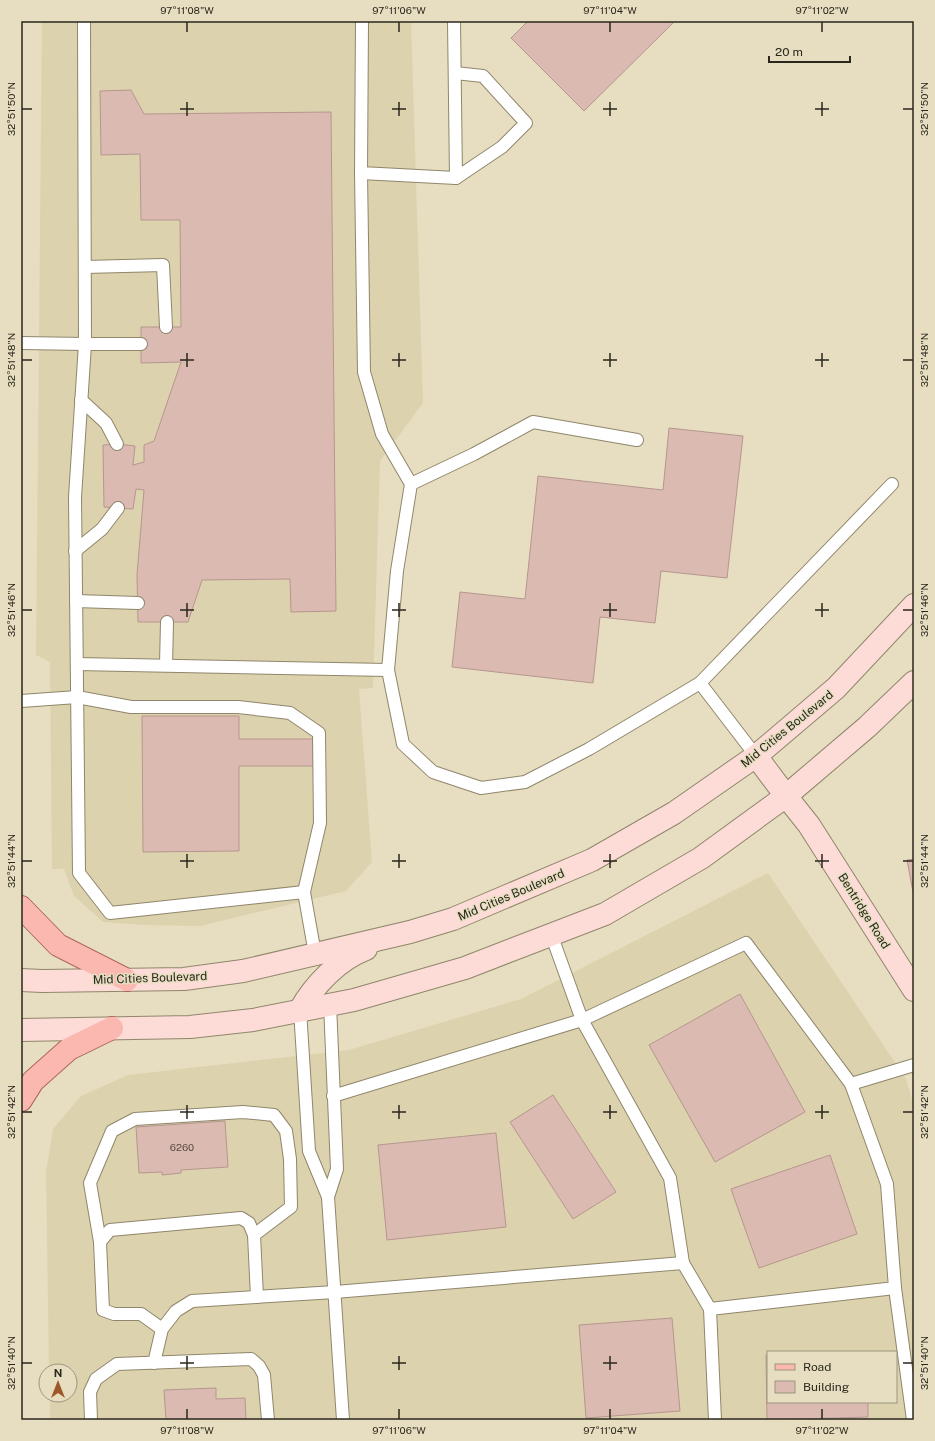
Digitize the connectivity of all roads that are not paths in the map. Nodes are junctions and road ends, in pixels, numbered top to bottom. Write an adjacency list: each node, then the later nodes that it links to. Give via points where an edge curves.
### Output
1 (84, 21): 7 (lane)
2 (362, 21): 5 (lane)
3 (454, 21): 4 (lane)
4 (455, 73): 6 (lane); 6 (lane, via 484,76 526,123 502,147)
5 (361, 173): 6 (lane); 15 (lane, via 364,372 382,434)
6 (456, 178)
7 (85, 267): 8 (lane, via 164,266); 10 (lane)
8 (166, 327)
9 (21, 344): 10 (lane)
10 (85, 344): 11 (lane); 12 (lane)
11 (141, 344)
12 (81, 400): 14 (lane, via 106,423); 18 (lane, via 75,497)
13 (637, 440): 15 (lane, via 533,422)
14 (117, 444)
15 (412, 484): 25 (lane, via 397,571)
16 (892, 484): 27 (lane)
17 (118, 508): 18 (lane, via 102,529)
18 (76, 551): 19 (lane)
19 (76, 601): 20 (lane); 23 (lane)
20 (138, 603)
21 (914, 605): 30 (main road, Mid Cities Boulevard, via 836,688)
22 (167, 622): 24 (lane)
23 (77, 664): 24 (lane); 28 (lane)
24 (166, 665): 25 (lane)
25 (388, 670): 27 (lane, via 403,744 433,772 481,788 525,782 589,749)
26 (914, 682): 31 (main road, via 868,727)
27 (700, 683): 30 (lane)
28 (77, 697): 29 (lane); 32 (lane, via 131,707 238,707 290,713 319,733 320,823); 32 (lane, via 78,873 110,913)
29 (21, 700)
30 (756, 756): 31 (main road, Bentridge Road); 34 (main road, Mid Cities Boulevard, via 674,813 592,860 453,919)
31 (786, 796): 35 (main road, via 701,858 605,914); 39 (main road, Bentridge Road, via 809,825)
32 (304, 892): 36 (lane)
33 (21, 907): 38 (main road, via 58,945)
34 (410, 932): 36 (main road, Mid Cities Boulevard); 41 (main road, via 356,953 315,989)
35 (551, 934): 40 (main road, via 465,968 354,1000); 42 (lane)
36 (315, 954): 38 (main road, Mid Cities Boulevard, via 243,971 184,979)
37 (21, 980): 38 (main road, Mid Cities Boulevard)
38 (127, 980)
39 (914, 990)
40 (330, 1004): 41 (main road); 47 (lane)
41 (300, 1010): 43 (main road, via 253,1020 190,1026); 49 (lane, via 309,1151)
42 (582, 1020): 46 (lane, via 746,944); 47 (lane); 52 (lane, via 670,1178)
43 (112, 1028): 44 (main road); 48 (main road, via 69,1049 33,1081)
44 (21, 1030)
45 (914, 1065): 46 (lane)
46 (851, 1084): 53 (lane, via 887,1184)
47 (333, 1096): 49 (lane, via 337,1169)
48 (21, 1100)
49 (328, 1197): 54 (lane)
50 (254, 1235): 51 (lane, via 249,1223 241,1218 110,1230); 51 (lane, via 291,1207 290,1159 286,1131 274,1115 244,1112 134,1119 112,1131 90,1183); 55 (lane)
51 (100, 1242): 57 (lane, via 103,1310 114,1314 141,1314)
52 (683, 1264): 54 (lane); 56 (lane)
53 (895, 1288): 56 (lane); 63 (lane)
54 (335, 1292): 55 (lane); 61 (lane)
55 (257, 1297): 57 (lane, via 192,1301 176,1311)
56 (710, 1309): 62 (lane)
57 (162, 1329): 58 (lane)
58 (154, 1363): 59 (lane, via 117,1364 96,1379 90,1392); 60 (lane, via 251,1359 260,1366 264,1375)
59 (91, 1420)
60 (268, 1420)
61 (343, 1420)
62 (715, 1420)
63 (913, 1420)

